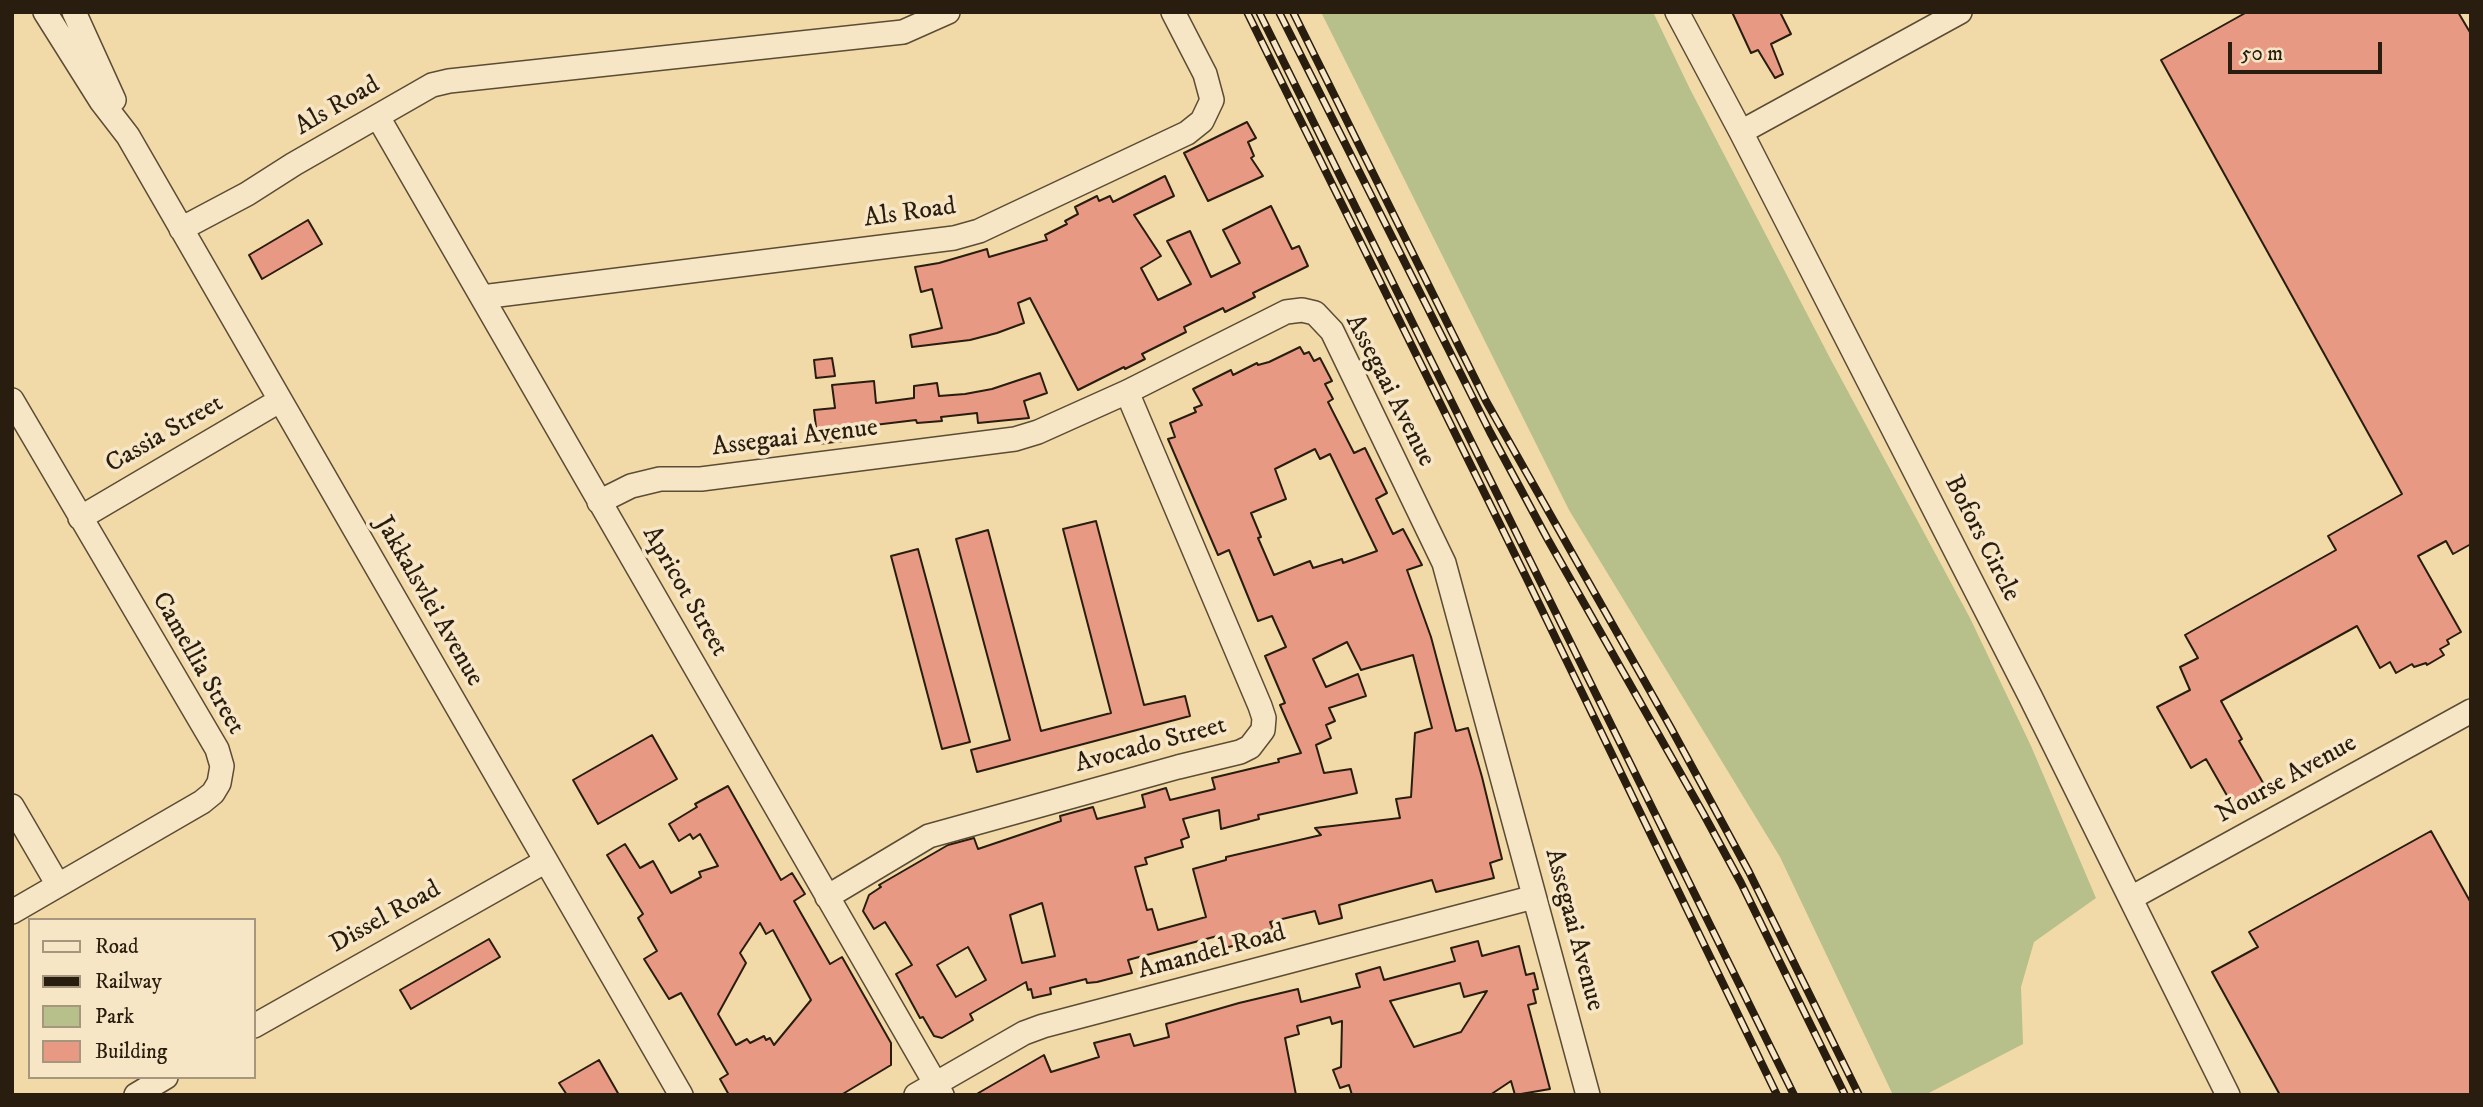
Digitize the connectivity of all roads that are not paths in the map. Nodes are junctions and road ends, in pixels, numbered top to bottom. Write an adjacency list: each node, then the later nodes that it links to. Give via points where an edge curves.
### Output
1 (46, 12): 9 (street, Jakkalsvlei Avenue)
2 (74, 12): 9 (street, Jakkalsvlei Avenue)
3 (948, 12): 7 (street, Als Road, via 903,32 449,80)
4 (1173, 12): 11 (street, Als Road, via 1205,74 1212,100 1202,121 979,231 954,238)
5 (1677, 12): 8 (street, Bofors Circle)
6 (1961, 12): 8 (street)
7 (378, 117): 10 (street, Als Road); 11 (street, Apricot Street)
8 (1741, 132): 23 (street, Bofors Circle)
9 (128, 136): 10 (street, Jakkalsvlei Avenue)
10 (181, 229): 14 (street, Jakkalsvlei Avenue)
11 (482, 297): 15 (street, Apricot Street)
12 (1126, 392): 15 (street, Assegaai Avenue, via 1015,439 701,479 660,479 631,485); 21 (street, Avocado Street, via 1260,706 1263,730 1240,752 929,836); 22 (street, Assegaai Avenue, via 1286,312 1315,313 1332,331 1444,563)
13 (12, 400): 16 (street, Camellia Street)
14 (279, 401): 16 (street, Cassia Street); 19 (street, Jakkalsvlei Avenue)
15 (599, 502): 21 (street, Apricot Street)
16 (80, 517): 20 (street, Camellia Street, via 217,749 222,766 219,783 202,802)
17 (2471, 711): 23 (street, Nourse Avenue)
18 (12, 806): 20 (street)
19 (546, 861): 25 (street, Dissel Road); 29 (street, Jakkalsvlei Avenue)
20 (58, 885): 24 (street, Camellia Street)
21 (827, 897): 27 (street, Apricot Street)
22 (1535, 897): 27 (street, Amandel Road, via 1043,1026); 30 (street, Assegaai Avenue)
23 (2131, 898): 31 (street, Bofors Circle)
24 (12, 912)
25 (256, 1025)
26 (163, 1079): 28 (street)
27 (931, 1091)
28 (136, 1095)
29 (681, 1095)
30 (1588, 1095)
31 (2228, 1095)

